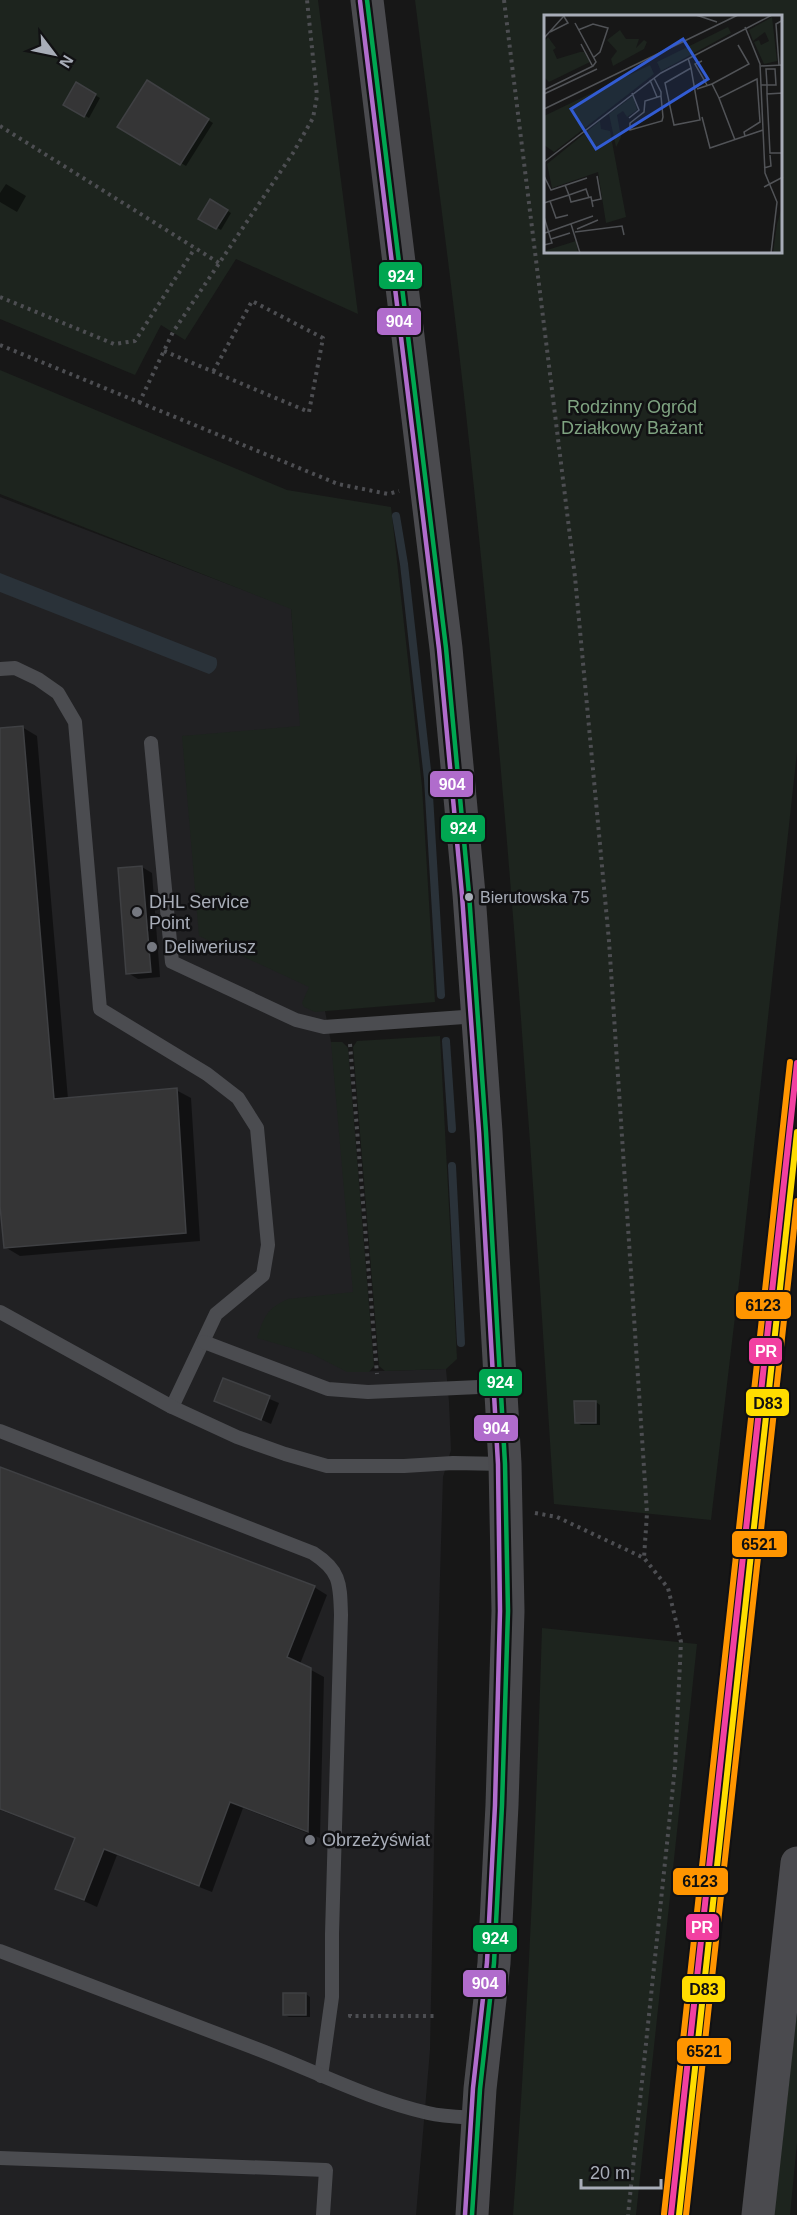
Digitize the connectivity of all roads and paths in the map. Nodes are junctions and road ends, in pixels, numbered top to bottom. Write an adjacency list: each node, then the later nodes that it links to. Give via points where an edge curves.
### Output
1 (307, 0): 6 (path, via 317,96 313,118 294,153)
2 (367, 0): 12 (street)
3 (504, 0): 25 (path, via 576,589 609,941 647,1513)
4 (0, 126): 5 (path)
5 (195, 248): 6 (path); 7 (path, via 135,341 114,344)
6 (219, 263): 9 (path)
7 (0, 297)
8 (0, 345): 11 (path)
9 (164, 351): 10 (path); 11 (path)
10 (213, 372): 10 (path, via 309,412 323,338 252,301)
11 (139, 403): 12 (path, via 338,484 388,494)
12 (426, 485): 15 (street, via 447,660)
13 (0, 669): 18 (lane, via 15,668 58,693 75,722 100,1009 207,1074 238,1098 257,1128 267,1245 263,1275 216,1314)
14 (151, 743): 16 (lane, via 172,962 296,1020 324,1027)
15 (478, 1016): 16 (lane); 19 (street)
16 (349, 1025): 20 (path)
17 (0, 1312): 21 (lane)
18 (204, 1342): 20 (lane, via 328,1389); 21 (lane)
19 (501, 1386): 20 (lane); 23 (street)
20 (378, 1392)
21 (172, 1407): 23 (lane, via 237,1437 327,1466)
22 (0, 1431): 28 (lane, via 313,1553 338,1577 341,1615)
23 (505, 1464): 24 (street)
24 (506, 1511): 25 (path, via 557,1517); 31 (street, via 508,1611 502,1804 494,1963)
25 (644, 1558): 35 (path, via 668,1588 681,1642 675,1767)
26 (797, 1863): 36 (street)
27 (0, 1951): 30 (lane)
28 (331, 2011): 29 (path, via 350,2011 350,2016); 30 (lane)
29 (435, 2016)
30 (321, 2076): 31 (lane, via 429,2114)
31 (478, 2118): 34 (street)
32 (0, 2158): 33 (lane, via 326,2170)
33 (323, 2215)
34 (472, 2215)
35 (628, 2215)
36 (758, 2215)

